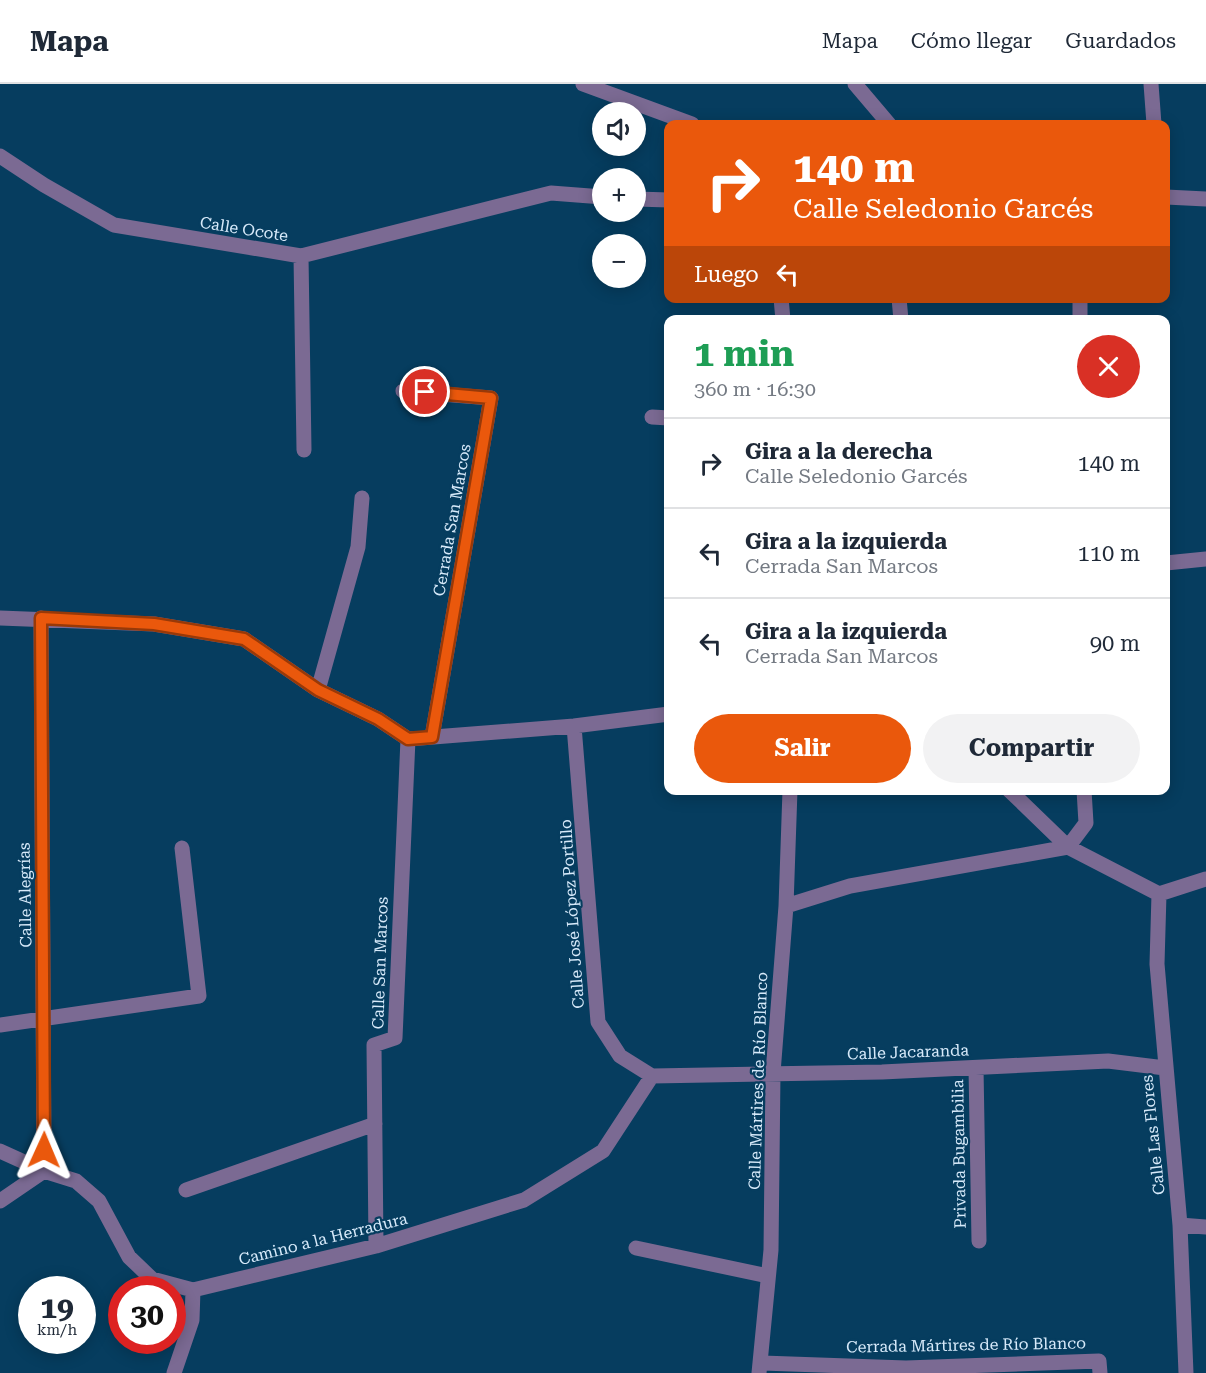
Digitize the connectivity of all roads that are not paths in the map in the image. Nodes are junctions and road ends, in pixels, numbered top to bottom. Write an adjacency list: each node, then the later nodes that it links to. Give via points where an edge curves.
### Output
1 (583, 84): 4 (street)
2 (855, 84): 5 (street)
3 (1151, 84): 6 (street)
4 (681, 120)
5 (886, 120)
6 (1154, 120)
7 (0, 156): 13 (street, Calle Ocote, via 114,225)
8 (592, 196): 13 (street, Calle Ocote, via 551,193)
9 (1170, 197): 11 (street)
10 (646, 199): 12 (street)
11 (1206, 199)
12 (664, 200)
13 (301, 256): 17 (street)
14 (403, 391): 26 (street, Cerrada San Marcos, via 491,398)
15 (652, 417): 16 (street)
16 (664, 418)
17 (304, 450)
18 (362, 498): 23 (street, via 358,547)
19 (1206, 559): 20 (street)
20 (1170, 562)
21 (0, 618): 22 (street)
22 (41, 618): 23 (street, via 154,624 244,639); 36 (street, Calle Alegrías)
23 (318, 690): 27 (street, via 378,719)
24 (664, 715): 25 (street)
25 (574, 726): 26 (street); 41 (street, Calle José López Portillo, via 598,1022 620,1056)
26 (432, 737): 27 (street)
27 (408, 739): 42 (street, Calle San Marcos, via 395,1038 374,1045)
28 (790, 795): 35 (street, Calle Mártires de Río Blanco)
29 (1015, 795): 31 (street)
30 (1084, 795): 31 (street, via 1086,823)
31 (1068, 847): 34 (street); 35 (street, via 850,886)
32 (182, 848): 36 (street, via 199,996)
33 (1206, 879): 34 (street)
34 (1159, 894): 39 (street, Calle Las Flores, via 1157,964)
35 (786, 906): 40 (street, Calle Mártires de Río Blanco)
36 (44, 1019): 37 (street); 44 (street, Calle Alegrías)
37 (0, 1025)
38 (976, 1068): 39 (street, Calle Jacaranda, via 1108,1061); 40 (street, Calle Jacaranda); 49 (street, Privada Bugambilia)
39 (1165, 1068): 47 (street, Calle Las Flores)
40 (773, 1073): 41 (street, Calle Jacaranda); 52 (street, Calle Mártires de Río Blanco)
41 (652, 1076): 50 (street, Camino a la Herradura, via 603,1151 593,1158 524,1200)
42 (375, 1124): 45 (street); 50 (street, Calle San Marcos)
43 (0, 1151): 44 (street, Camino a la Herradura)
44 (44, 1171): 46 (street); 53 (street, Camino a la Herradura, via 76,1181 99,1201 129,1257 152,1279)
45 (186, 1190)
46 (0, 1201)
47 (1180, 1225): 48 (street); 57 (street, Calle Las Flores)
48 (1206, 1227)
49 (979, 1240)
50 (376, 1246): 53 (street, Camino a la Herradura)
51 (636, 1248): 52 (street)
52 (768, 1276): 55 (street, Calle Mártires de Río Blanco)
53 (193, 1290): 56 (street, via 192,1320)
54 (1100, 1367): 55 (street, Cerrada Mártires de Río Blanco)
55 (760, 1368)
56 (174, 1373)
57 (1186, 1373)

